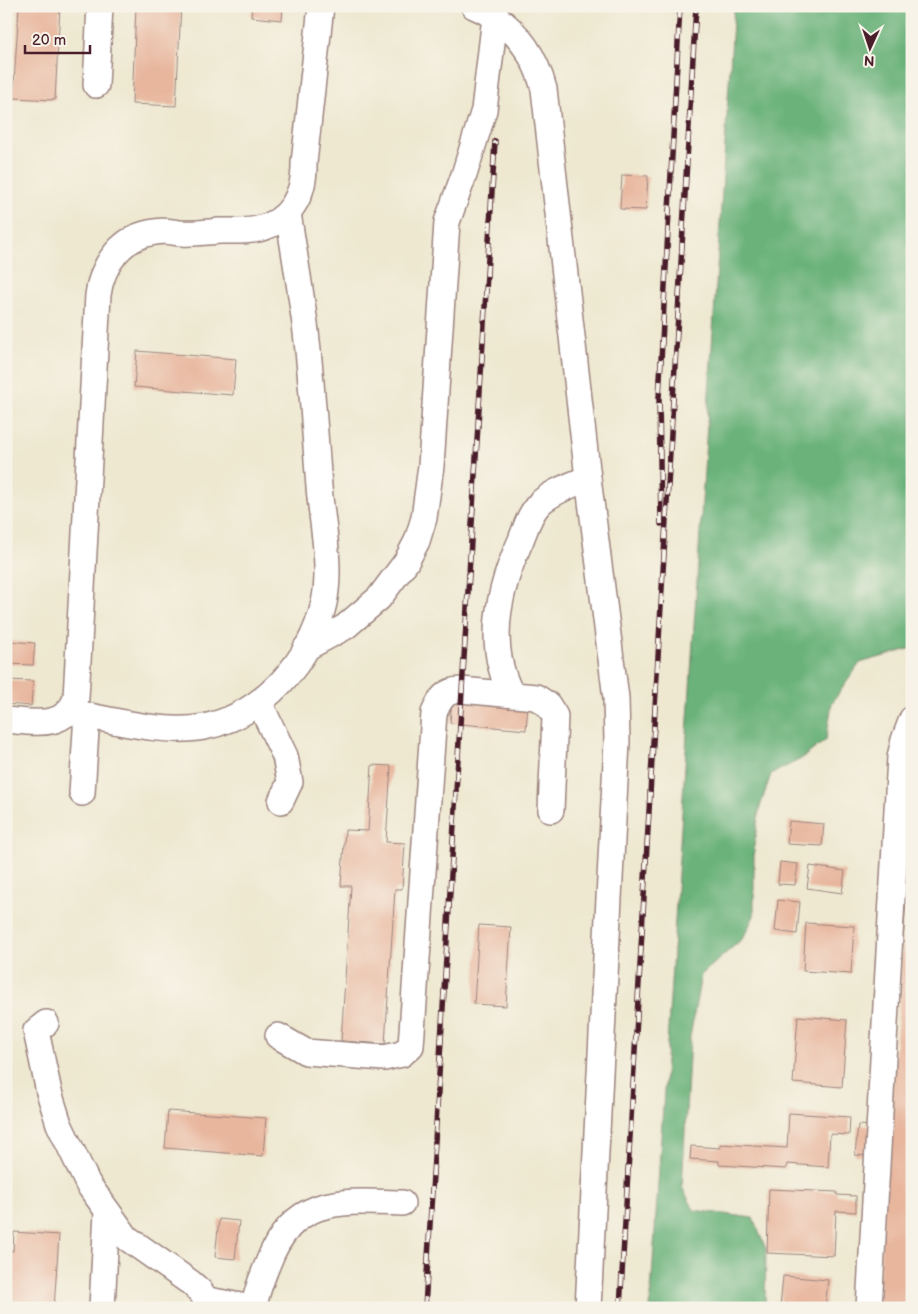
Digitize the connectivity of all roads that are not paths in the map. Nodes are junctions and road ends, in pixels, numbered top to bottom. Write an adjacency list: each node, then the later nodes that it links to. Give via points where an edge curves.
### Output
1 (100, 6): 4 (lane)
2 (321, 6): 5 (lane, via 304,176 299,196)
3 (488, 10): 6 (lane, via 528,47 544,89); 7 (lane, via 484,110 447,222 431,466 424,518 406,562 379,598 345,627)
4 (96, 84)
5 (288, 212): 7 (lane, via 306,332 327,581 323,604); 10 (lane, via 279,220 257,229 167,231 139,236 116,252 103,272 98,295 74,705)
6 (588, 478): 8 (lane, via 540,503 527,522 511,561 497,634 501,668); 23 (lane, via 616,698 617,742)
7 (306, 648): 9 (lane, via 277,686)
8 (512, 695): 15 (lane, via 536,697 548,705 555,716); 17 (lane, via 452,690 440,698 434,713 411,1046 402,1054 384,1058 306,1052)
9 (259, 702): 10 (lane, via 221,723 183,729); 14 (lane, via 285,756 290,782)
10 (78, 713): 12 (lane, via 46,723); 13 (lane)
11 (912, 719): 24 (lane, via 900,758)
12 (6, 720)
13 (82, 793)
14 (281, 801)
15 (551, 810)
16 (46, 1023): 19 (lane, via 36,1030 51,1100 72,1155)
17 (278, 1036)
18 (402, 1203): 22 (lane, via 344,1201 302,1216 273,1249)
19 (107, 1212): 20 (lane, via 128,1238 191,1283); 21 (lane)
20 (210, 1304): 22 (lane)
21 (102, 1308)
22 (253, 1308)
23 (588, 1308)
24 (869, 1308)

